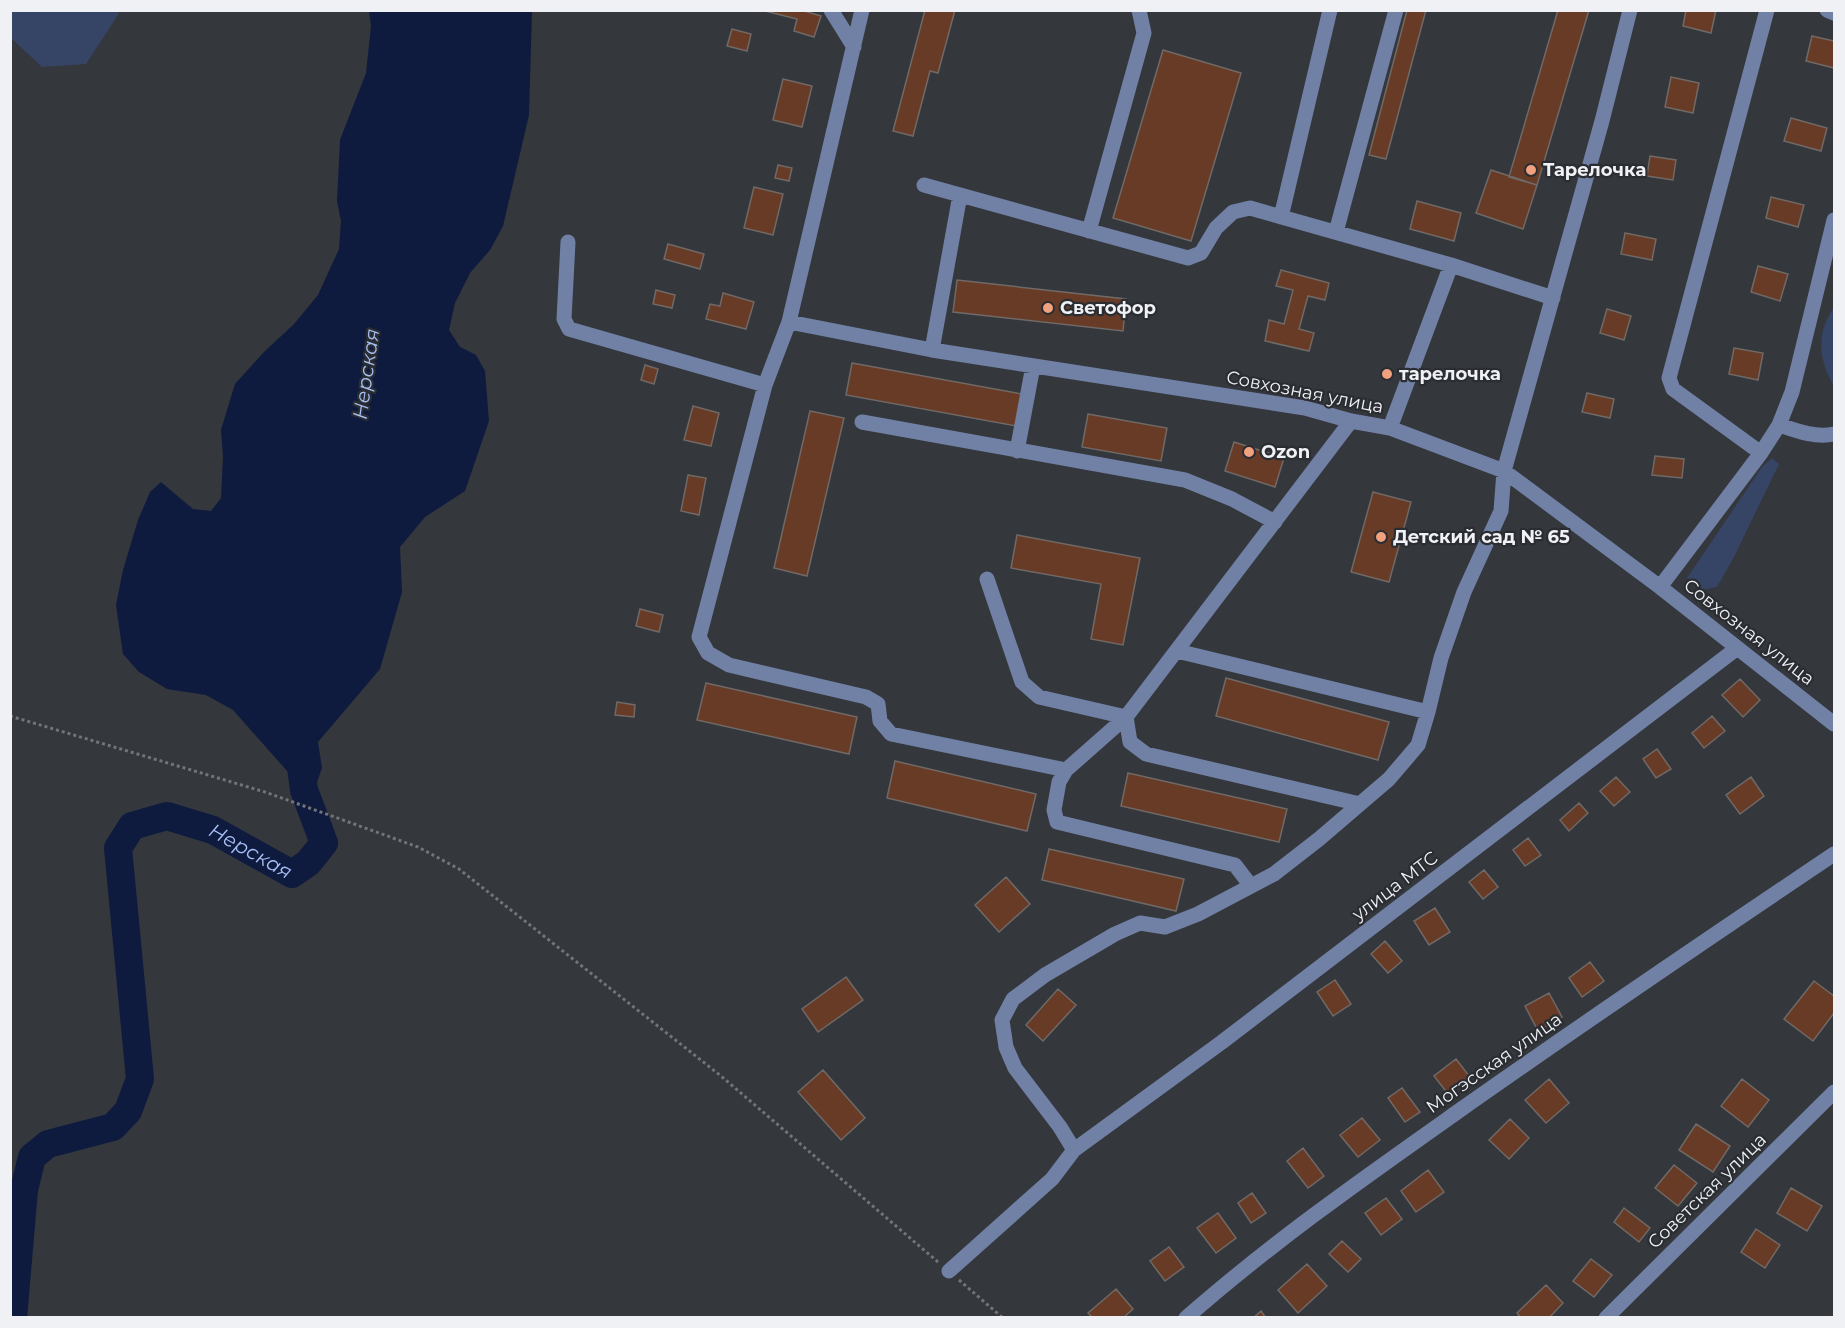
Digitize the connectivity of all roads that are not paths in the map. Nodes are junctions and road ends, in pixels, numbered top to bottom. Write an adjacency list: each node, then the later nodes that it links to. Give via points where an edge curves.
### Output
1 (831, 10): 10 (street)
2 (862, 10): 10 (street)
3 (1139, 10): 15 (street, via 1144,33)
4 (1329, 10): 13 (street)
5 (1396, 10): 16 (street)
6 (1630, 10): 19 (street)
7 (1767, 10): 30 (street, via 1670,378 1673,389)
8 (1827, 10): 9 (street)
9 (1834, 13)
10 (854, 48): 20 (street)
11 (924, 185): 12 (street)
12 (960, 195): 15 (street); 21 (street)
13 (1281, 217): 15 (street, via 1250,208 1233,212 1216,228 1201,253 1188,258); 16 (street)
14 (1834, 220): 26 (street, via 1792,392)
15 (1089, 231)
16 (1336, 232): 18 (street)
17 (568, 242): 23 (street, via 564,319 569,329)
18 (1451, 265): 19 (street); 27 (street)
19 (1553, 298): 31 (street)
20 (789, 322): 21 (street, Совхозная улица); 23 (street)
21 (932, 350): 22 (street, Совхозная улица)
22 (1033, 366): 24 (street, Совхозная улица, via 1305,408); 29 (street)
23 (765, 385): 40 (street, via 699,637 708,653 729,665 866,697 878,704 880,721 891,734)
24 (1351, 422): 27 (street, Совхозная улица); 32 (street)
25 (862, 423): 29 (street)
26 (1779, 425): 28 (street, via 1806,434); 30 (street)
27 (1390, 428): 31 (street, Совхозная улица)
28 (1834, 434)
29 (1017, 451): 32 (street, via 1185,480)
30 (1761, 453): 34 (street)
31 (1504, 471): 34 (street, Совхозная улица); 37 (street, via 1501,511 1464,592 1441,658)
32 (1275, 522): 36 (street)
33 (987, 579): 38 (street, via 1022,682 1040,698)
34 (1659, 587): 35 (street, Совхозная улица)
35 (1736, 649): 39 (street, Совхозная улица); 45 (street, улица МТС, via 1231,1036)
36 (1177, 651): 37 (street); 38 (street)
37 (1428, 712): 41 (street, via 1418,745 1389,779)
38 (1126, 717): 40 (street); 41 (street, via 1130,742 1146,754)
39 (1834, 724)
40 (1066, 770): 43 (street, via 1059,782 1054,810 1057,822 1235,865)
41 (1360, 804): 43 (street, via 1274,874)
42 (1834, 854): 47 (street, Могэсская улица, via 1344,1192 1240,1270)
43 (1251, 886): 45 (street, via 1165,927 1140,923 1115,934 1045,975 1013,999 1002,1020 1006,1047 1015,1068)
44 (1834, 1092): 48 (street, Советская улица)
45 (1074, 1150): 46 (street, улица МТС, via 1052,1179)
46 (949, 1271)
47 (1186, 1317)
48 (1606, 1317)

